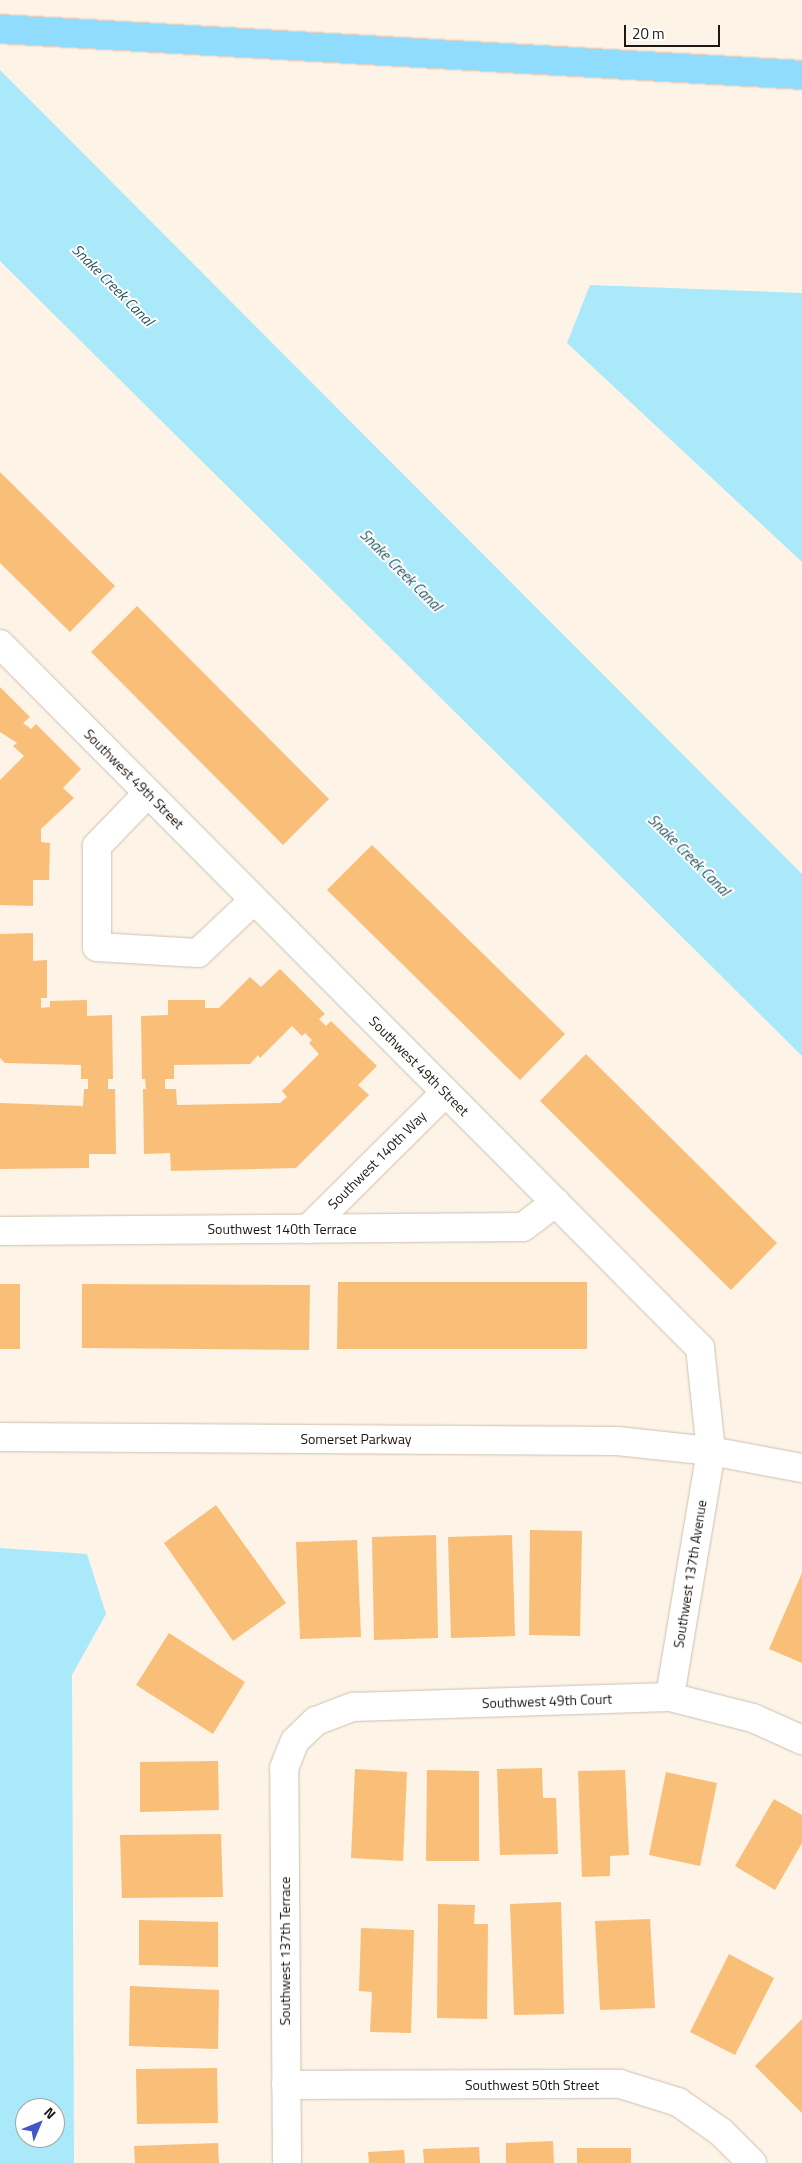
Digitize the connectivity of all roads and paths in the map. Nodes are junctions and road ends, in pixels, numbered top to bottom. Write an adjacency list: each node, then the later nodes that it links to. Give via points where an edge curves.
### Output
1 (0, 29): 2 (highway)
2 (802, 75)
3 (0, 644): 4 (street, Southwest 49th Street)
4 (148, 793): 5 (street, Southwest 49th Street); 5 (street, via 97,846 97,947 198,953)
5 (254, 900): 6 (street, Southwest 49th Street)
6 (446, 1092): 7 (street, Southwest 49th Street); 8 (street, Southwest 140th Way)
7 (556, 1202): 8 (street, Southwest 140th Terrace, via 523,1227); 11 (street, Southwest 49th Street, via 700,1348)
8 (308, 1229): 9 (street, Southwest 140th Terrace)
9 (0, 1231)
10 (0, 1437): 11 (street, Somerset Parkway, via 616,1441)
11 (711, 1451): 12 (street); 13 (street, Southwest 137th Avenue)
12 (802, 1468)
13 (670, 1697): 14 (street, Southwest 49th Court, via 753,1718); 15 (street, Southwest 49th Court, via 353,1707 316,1721)
14 (802, 1740)
15 (295, 1741): 16 (street, Southwest 137th Terrace, via 284,1768)
16 (286, 2085): 17 (street, Southwest 137th Terrace); 18 (street, Southwest 50th Street, via 620,2084 678,2102 721,2132)
17 (287, 2163)
18 (752, 2163)

